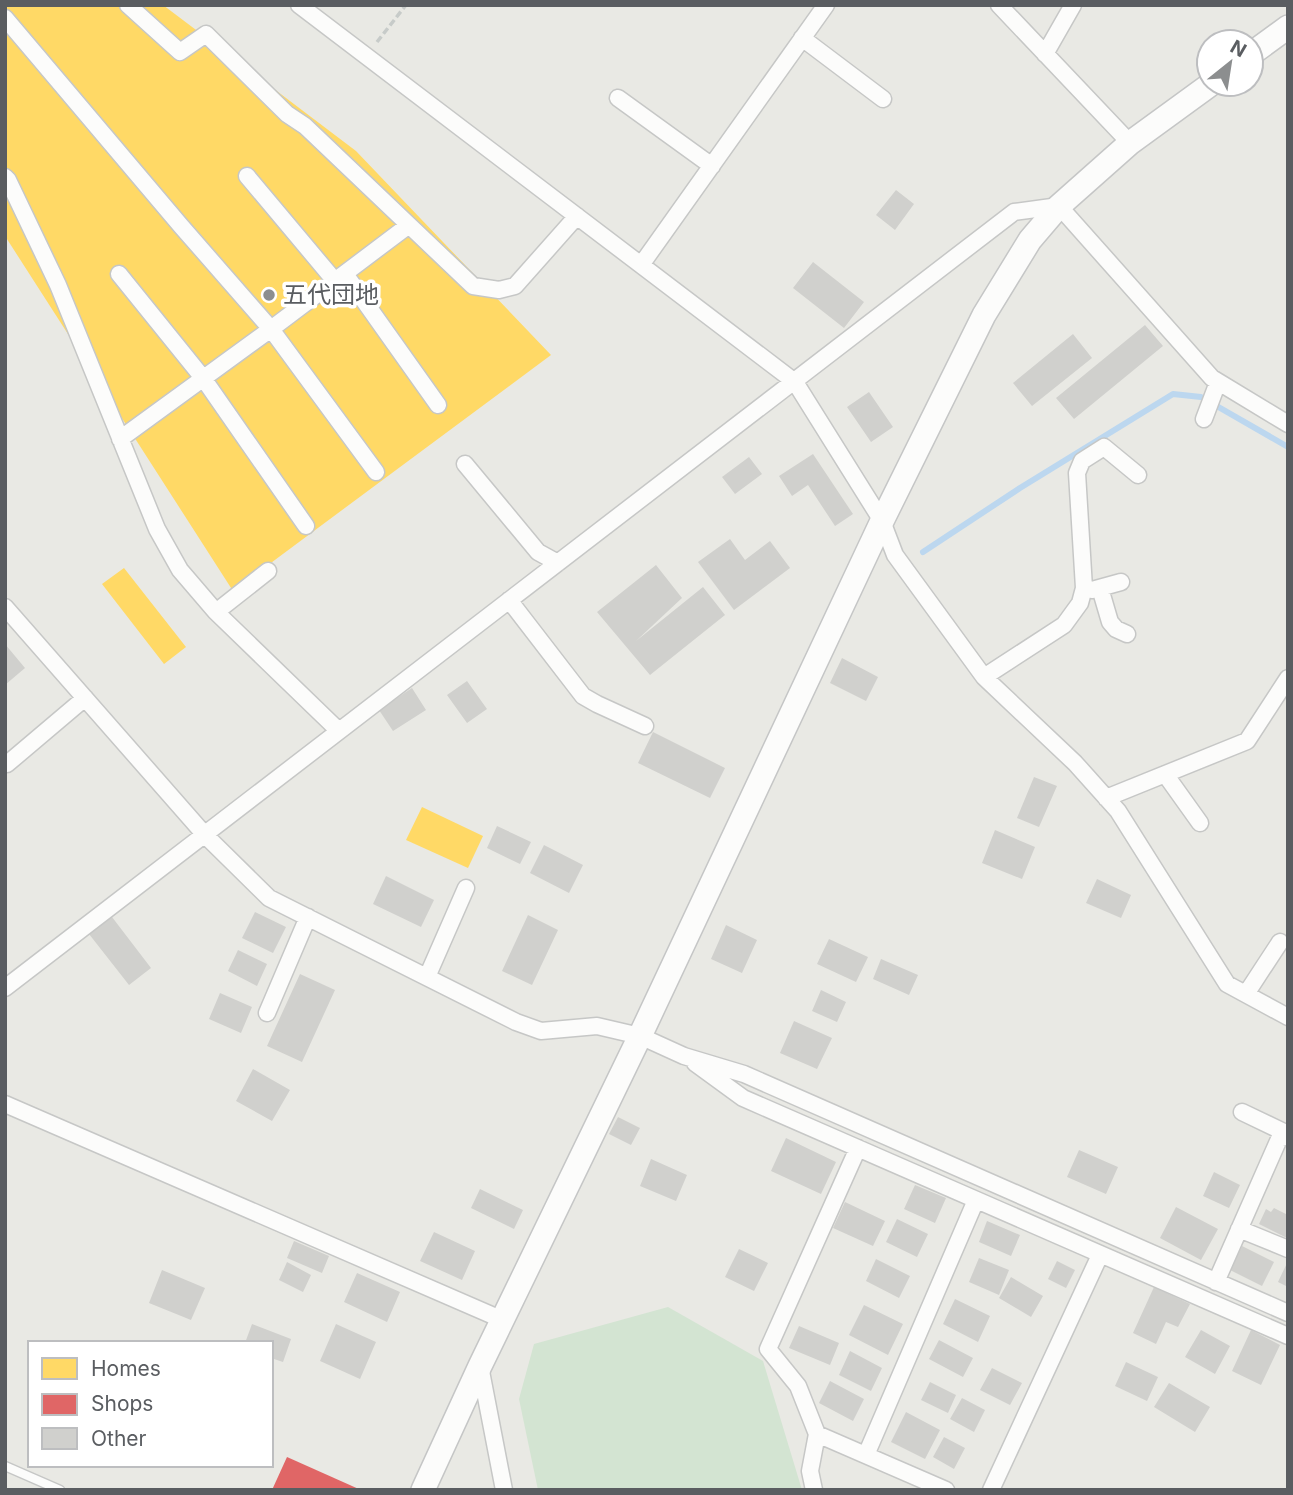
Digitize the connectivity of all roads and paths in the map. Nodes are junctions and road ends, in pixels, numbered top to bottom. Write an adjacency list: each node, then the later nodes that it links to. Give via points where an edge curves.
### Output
1 (128, 5): 22 (street, via 180,52 206,34)
2 (299, 5): 12 (street)
3 (406, 5): 12 (path)
4 (826, 5): 9 (street)
5 (999, 5): 11 (street)
6 (1073, 5): 11 (street)
7 (5, 18): 26 (street)
8 (1288, 27): 10 (street)
9 (802, 38): 15 (street); 17 (street)
10 (1265, 44)
11 (1045, 54): 16 (street)
12 (366, 56): 21 (street)
13 (1195, 95): 16 (street)
14 (618, 98): 17 (street)
15 (883, 99)
16 (1129, 144): 20 (street)
17 (712, 166): 23 (street)
18 (247, 176): 25 (street)
19 (5, 177): 33 (street, via 58,285)
20 (1059, 206): 28 (street, via 1014,212); 29 (street); 37 (street, via 1030,240 984,314)
21 (577, 216): 22 (street, via 515,286 499,290 473,286); 23 (street)
22 (410, 225): 25 (street)
23 (641, 265): 28 (street)
24 (119, 274): 27 (street)
25 (340, 277): 26 (street); 30 (street)
26 (271, 329): 27 (street); 35 (street)
27 (203, 378): 33 (street); 38 (street)
28 (795, 382): 37 (street); 39 (street)
29 (1216, 386): 31 (street); 32 (street)
30 (438, 405)
31 (1205, 417)
32 (1288, 424)
33 (120, 439): 46 (street, via 157,529 180,570)
34 (465, 464): 39 (street, via 538,552)
35 (376, 472)
36 (1138, 475): 43 (street, via 1104,447 1082,461 1077,473)
37 (882, 521): 48 (street, via 895,555); 66 (street)
38 (306, 526)
39 (558, 563): 44 (street)
40 (268, 571): 46 (street)
41 (1121, 582): 42 (street)
42 (1100, 588): 43 (street); 47 (street, via 1110,622)
43 (1083, 593): 48 (street, via 1064,625)
44 (509, 600): 51 (street, via 583,696); 52 (street)
45 (5, 607): 50 (street)
46 (216, 612): 52 (street)
47 (1127, 634)
48 (984, 677): 55 (street)
49 (1288, 678): 54 (street, via 1247,741)
50 (85, 698): 53 (street); 57 (street)
51 (645, 726)
52 (339, 731): 57 (street)
53 (7, 764)
54 (1166, 774): 55 (street); 56 (street)
55 (1106, 798): 63 (street, via 1227,984)
56 (1200, 823)
57 (205, 835): 59 (street, via 270,898); 62 (street)
58 (466, 888): 61 (street)
59 (308, 917): 61 (street); 64 (street)
60 (1280, 942): 63 (street)
61 (426, 977): 66 (street, via 541,1031 597,1026)
62 (5, 988)
63 (1246, 994): 65 (street)
64 (267, 1013)
65 (1288, 1017)
66 (640, 1036): 67 (street); 78 (street)
67 (684, 1056): 71 (street, via 743,1098); 76 (street, via 744,1074)
68 (5, 1104): 78 (street)
69 (1242, 1112): 70 (street)
70 (1288, 1135): 73 (street, via 1279,1139)
71 (858, 1148): 72 (street); 81 (street, via 768,1349 798,1386)
72 (976, 1200): 75 (street); 82 (street)
73 (1240, 1229): 74 (street); 76 (street)
74 (1288, 1249)
75 (1100, 1255): 79 (street); 89 (street)
76 (1216, 1282): 77 (street)
77 (1288, 1313)
78 (503, 1320): 80 (street)
79 (1288, 1336)
80 (480, 1366): 85 (street); 86 (street)
81 (817, 1434): 82 (street); 87 (street, via 810,1471)
82 (866, 1455): 88 (street)
83 (5, 1466): 84 (lane)
84 (60, 1490)
85 (423, 1490)
86 (504, 1490)
87 (814, 1490)
88 (946, 1490)
89 (991, 1490)

